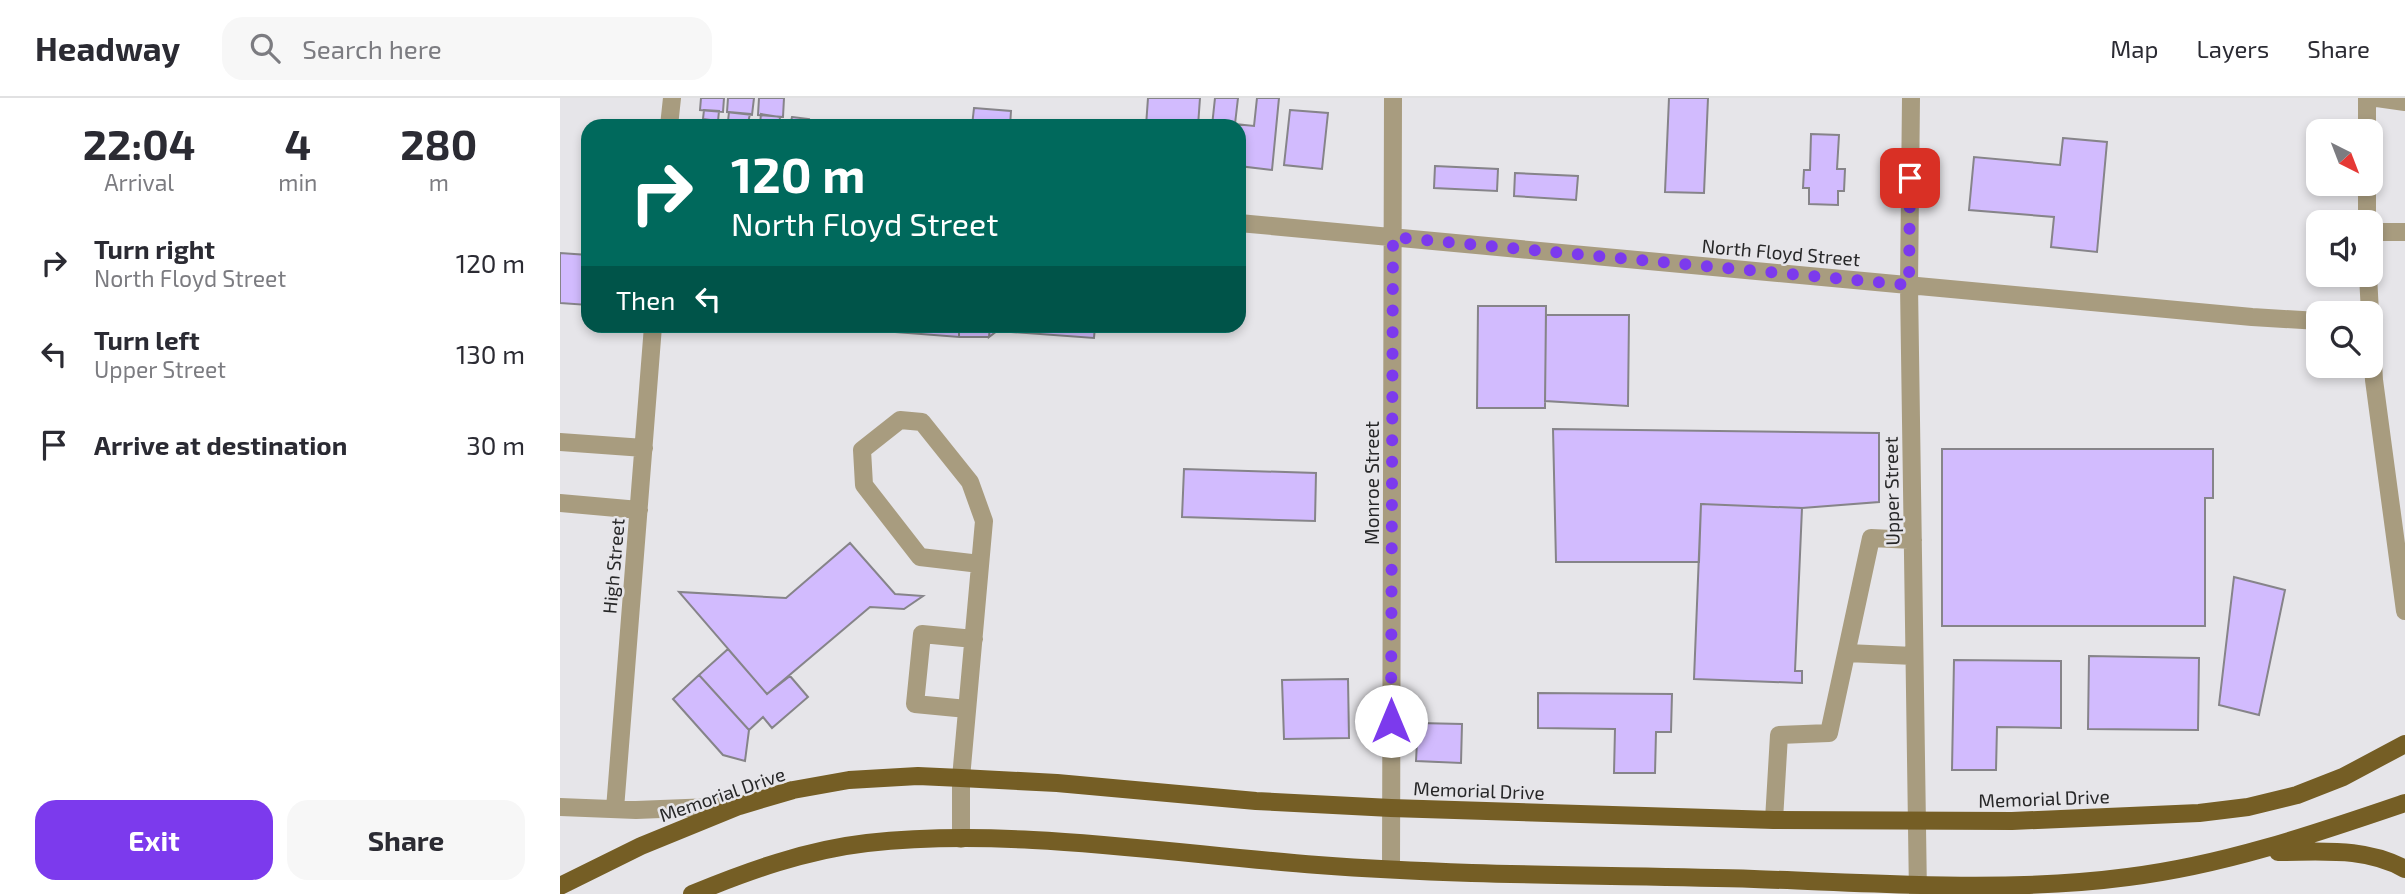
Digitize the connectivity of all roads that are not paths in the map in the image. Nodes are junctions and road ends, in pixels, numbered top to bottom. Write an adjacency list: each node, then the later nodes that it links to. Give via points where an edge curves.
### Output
1 (671, 98): 7 (street)
2 (1393, 98): 12 (street, Monroe Street)
3 (1911, 98): 13 (street, Upper Street)
4 (2367, 98): 8 (street)
5 (2376, 98): 6 (street)
6 (2405, 102)
7 (670, 119)
8 (2367, 119)
9 (1246, 224): 12 (street, North Floyd Street)
10 (2383, 232): 11 (street)
11 (2405, 232)
12 (1393, 237): 13 (street, North Floyd Street); 34 (street, Monroe Street)
13 (1909, 285): 14 (street, North Floyd Street); 21 (street, Upper Street)
14 (2306, 320)
15 (652, 333): 18 (street, High Street)
16 (2374, 378): 22 (street)
17 (560, 442): 18 (street)
18 (644, 448): 20 (street, High Street)
19 (560, 503): 20 (street)
20 (639, 510): 35 (street, High Street)
21 (1913, 540): 26 (street, via 1871,538); 27 (street, Upper Street)
22 (2401, 549): 24 (street)
23 (980, 565): 23 (street, via 984,521 970,482 922,422 900,420 862,450 864,485 920,557); 25 (street)
24 (2405, 611)
25 (974, 639): 28 (street); 28 (street, via 922,634 916,692 915,704)
26 (1847, 653): 27 (street); 36 (street, via 1829,733 1779,735)
27 (1914, 656): 37 (street, Upper Street)
28 (967, 709): 30 (street)
29 (2405, 744): 37 (main road, Memorial Drive, via 2343,777 2248,807 2092,818)
30 (961, 778): 32 (main road, Memorial Drive, via 849,780); 34 (main road, Memorial Drive); 38 (street)
31 (2405, 803): 39 (main road)
32 (740, 806): 35 (street); 42 (main road, Memorial Drive, via 641,846)
33 (560, 807): 35 (street)
34 (1391, 808): 36 (main road, Memorial Drive); 40 (street, Monroe Street)
35 (615, 809)
36 (1774, 820): 37 (main road, Memorial Drive)
37 (1917, 822): 43 (street, Upper Street)
38 (961, 839): 40 (main road); 44 (main road, via 864,843 806,854)
39 (2257, 852): 41 (main road, via 2360,853); 43 (main road, via 2125,878)
40 (1391, 869): 43 (main road)
41 (2405, 869)
42 (560, 886)
43 (1918, 889)
44 (692, 894)

